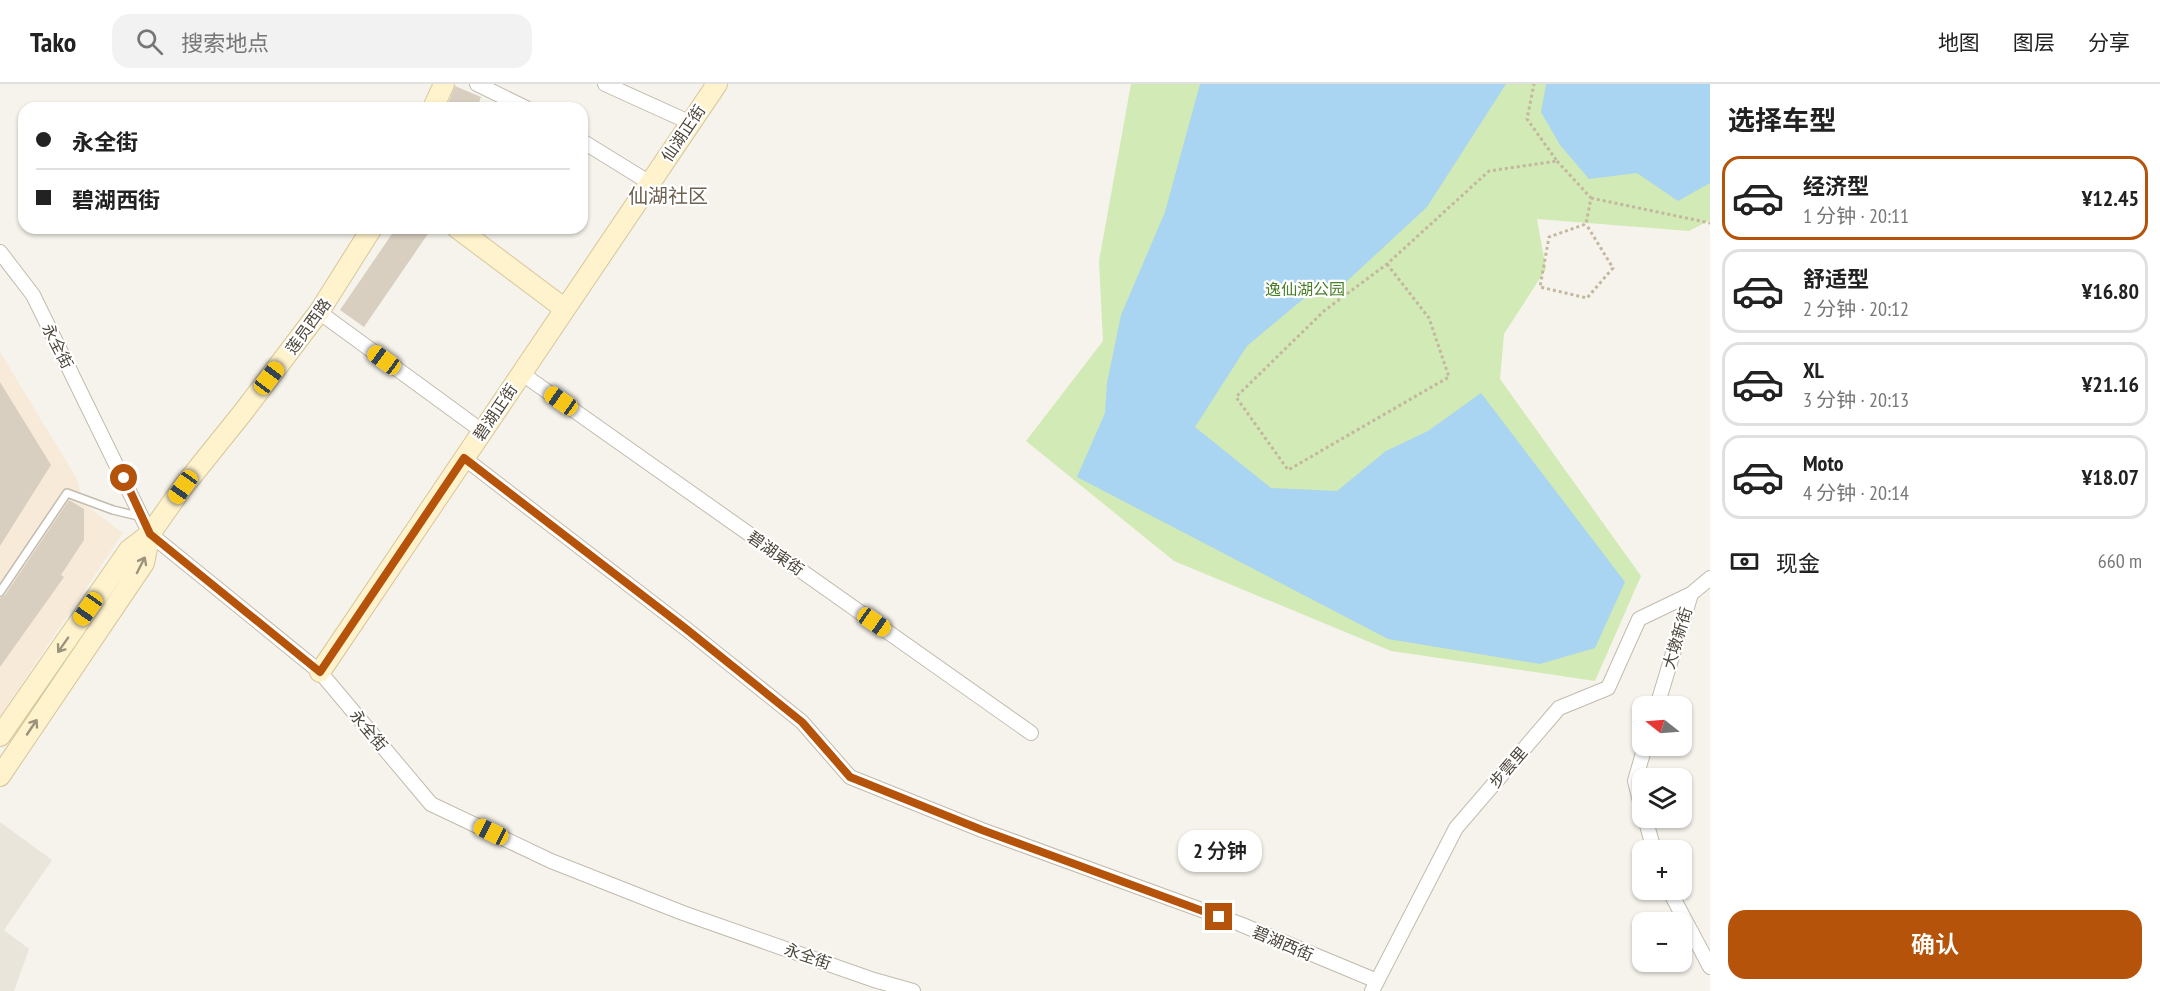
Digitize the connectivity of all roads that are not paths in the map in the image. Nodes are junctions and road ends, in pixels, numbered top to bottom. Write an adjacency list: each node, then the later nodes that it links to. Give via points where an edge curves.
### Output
1 (444, 84): 5 (main road)
2 (477, 84): 6 (street)
3 (604, 84): 7 (street)
4 (717, 84): 7 (main road, 仙湖正街)
5 (436, 102)
6 (514, 102)
7 (691, 123): 9 (main road, 仙湖正街)
8 (588, 145): 9 (street)
9 (650, 183): 13 (main road, 碧湖正街)
10 (368, 234): 14 (main road, 莲员西路)
11 (465, 234): 13 (main road)
12 (0, 252): 18 (street, 永全街, via 33,295)
13 (565, 309): 15 (main road, 碧湖正街)
14 (319, 312): 16 (street); 18 (main road, 莲员西路, via 183,487)
15 (521, 374): 16 (main road, 碧湖正街); 24 (street, 碧湖東街)
16 (482, 431): 17 (main road, 碧湖正街)
17 (464, 458): 22 (main road, 碧湖正街); 29 (street, 碧湖西街, via 802,722 850,777 982,830 1240,924)
18 (146, 525): 20 (lane, via 67,493); 22 (street, 永全街); 25 (main road, 莲员西路, one-way to 25); 26 (main road, 莲员西路, one-way to 18, via 144,563)
19 (1710, 578): 21 (street, 大墩新街)
20 (0, 592)
21 (1690, 594): 23 (street, 大墩新街); 29 (street, 步雲里, via 1640,619 1608,688 1559,708 1456,828)
22 (320, 672): 30 (street, 永全街, via 431,804 551,861 683,913)
23 (1660, 696)
24 (1031, 733)
25 (0, 736)
26 (0, 776)
27 (1674, 900): 28 (street)
28 (1710, 967)
29 (1375, 986)
30 (913, 991)

